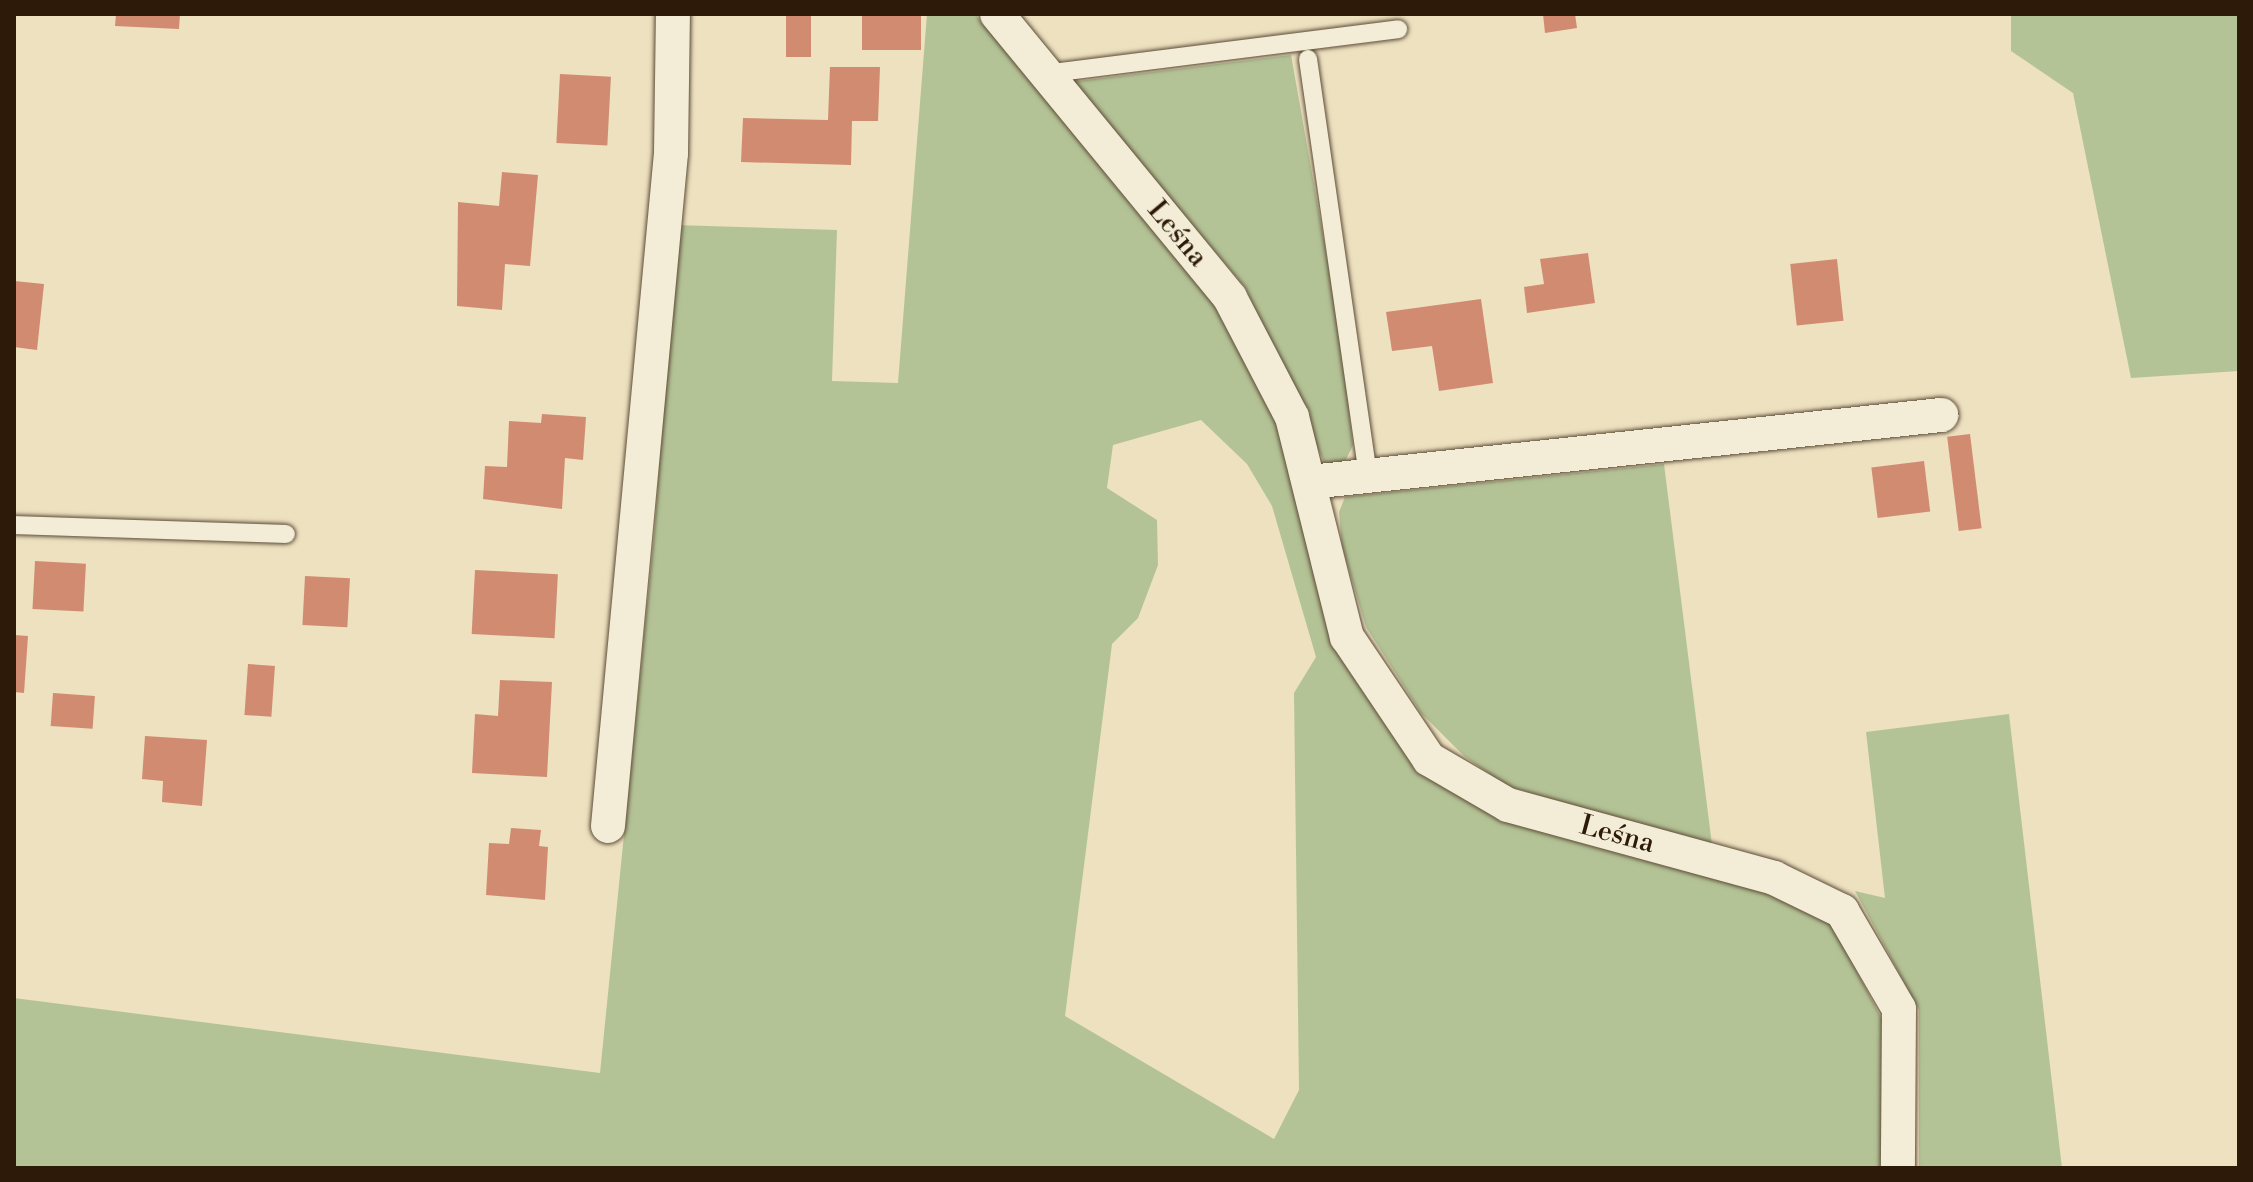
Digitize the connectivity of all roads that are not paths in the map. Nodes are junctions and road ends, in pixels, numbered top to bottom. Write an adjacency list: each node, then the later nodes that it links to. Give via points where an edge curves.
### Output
1 (673, 14): 11 (street, via 671,153)
2 (997, 14): 5 (street, Leśna)
3 (1398, 29): 5 (lane)
4 (1308, 59): 7 (lane)
5 (1044, 74): 8 (street, Leśna, via 1230,298 1292,417)
6 (1941, 415): 7 (street)
7 (1368, 476): 8 (street)
8 (1310, 482): 12 (street, Leśna, via 1347,637 1429,759 1508,805 1774,878 1842,911 1899,1009)
9 (14, 525): 10 (lane)
10 (286, 534)
11 (608, 826)
12 (1898, 1168)

